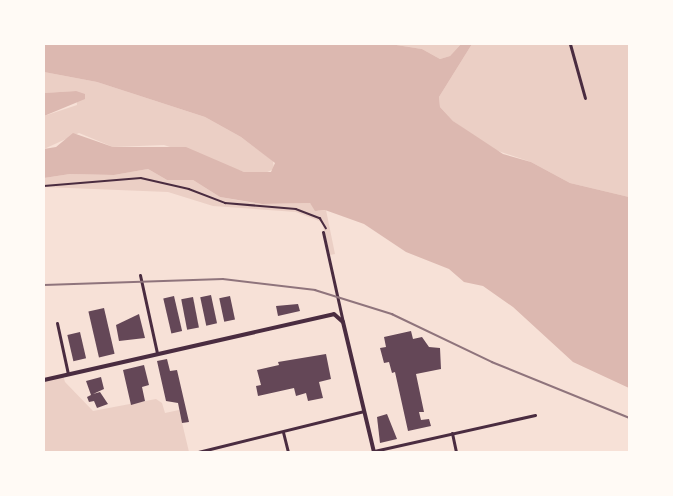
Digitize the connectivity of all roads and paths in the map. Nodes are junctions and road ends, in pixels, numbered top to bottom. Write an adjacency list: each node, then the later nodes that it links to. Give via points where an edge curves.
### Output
1 (570, 44): 2 (street)
2 (585, 98)
3 (44, 186): 4 (path, via 141,178 189,189 225,203 296,209 322,220 326,232)
4 (322, 232): 6 (street)
5 (140, 275): 8 (street)
6 (344, 321): 8 (street, via 339,315 329,314); 11 (street)
7 (57, 322): 9 (street)
8 (157, 353): 9 (street)
9 (68, 374): 10 (street)
10 (44, 380)
11 (364, 411): 13 (street); 15 (street)
12 (535, 416): 14 (street)
13 (283, 432): 16 (street); 17 (street)
14 (452, 433): 15 (street); 18 (street)
15 (374, 452)
16 (198, 453)
17 (288, 453)
18 (456, 453)

